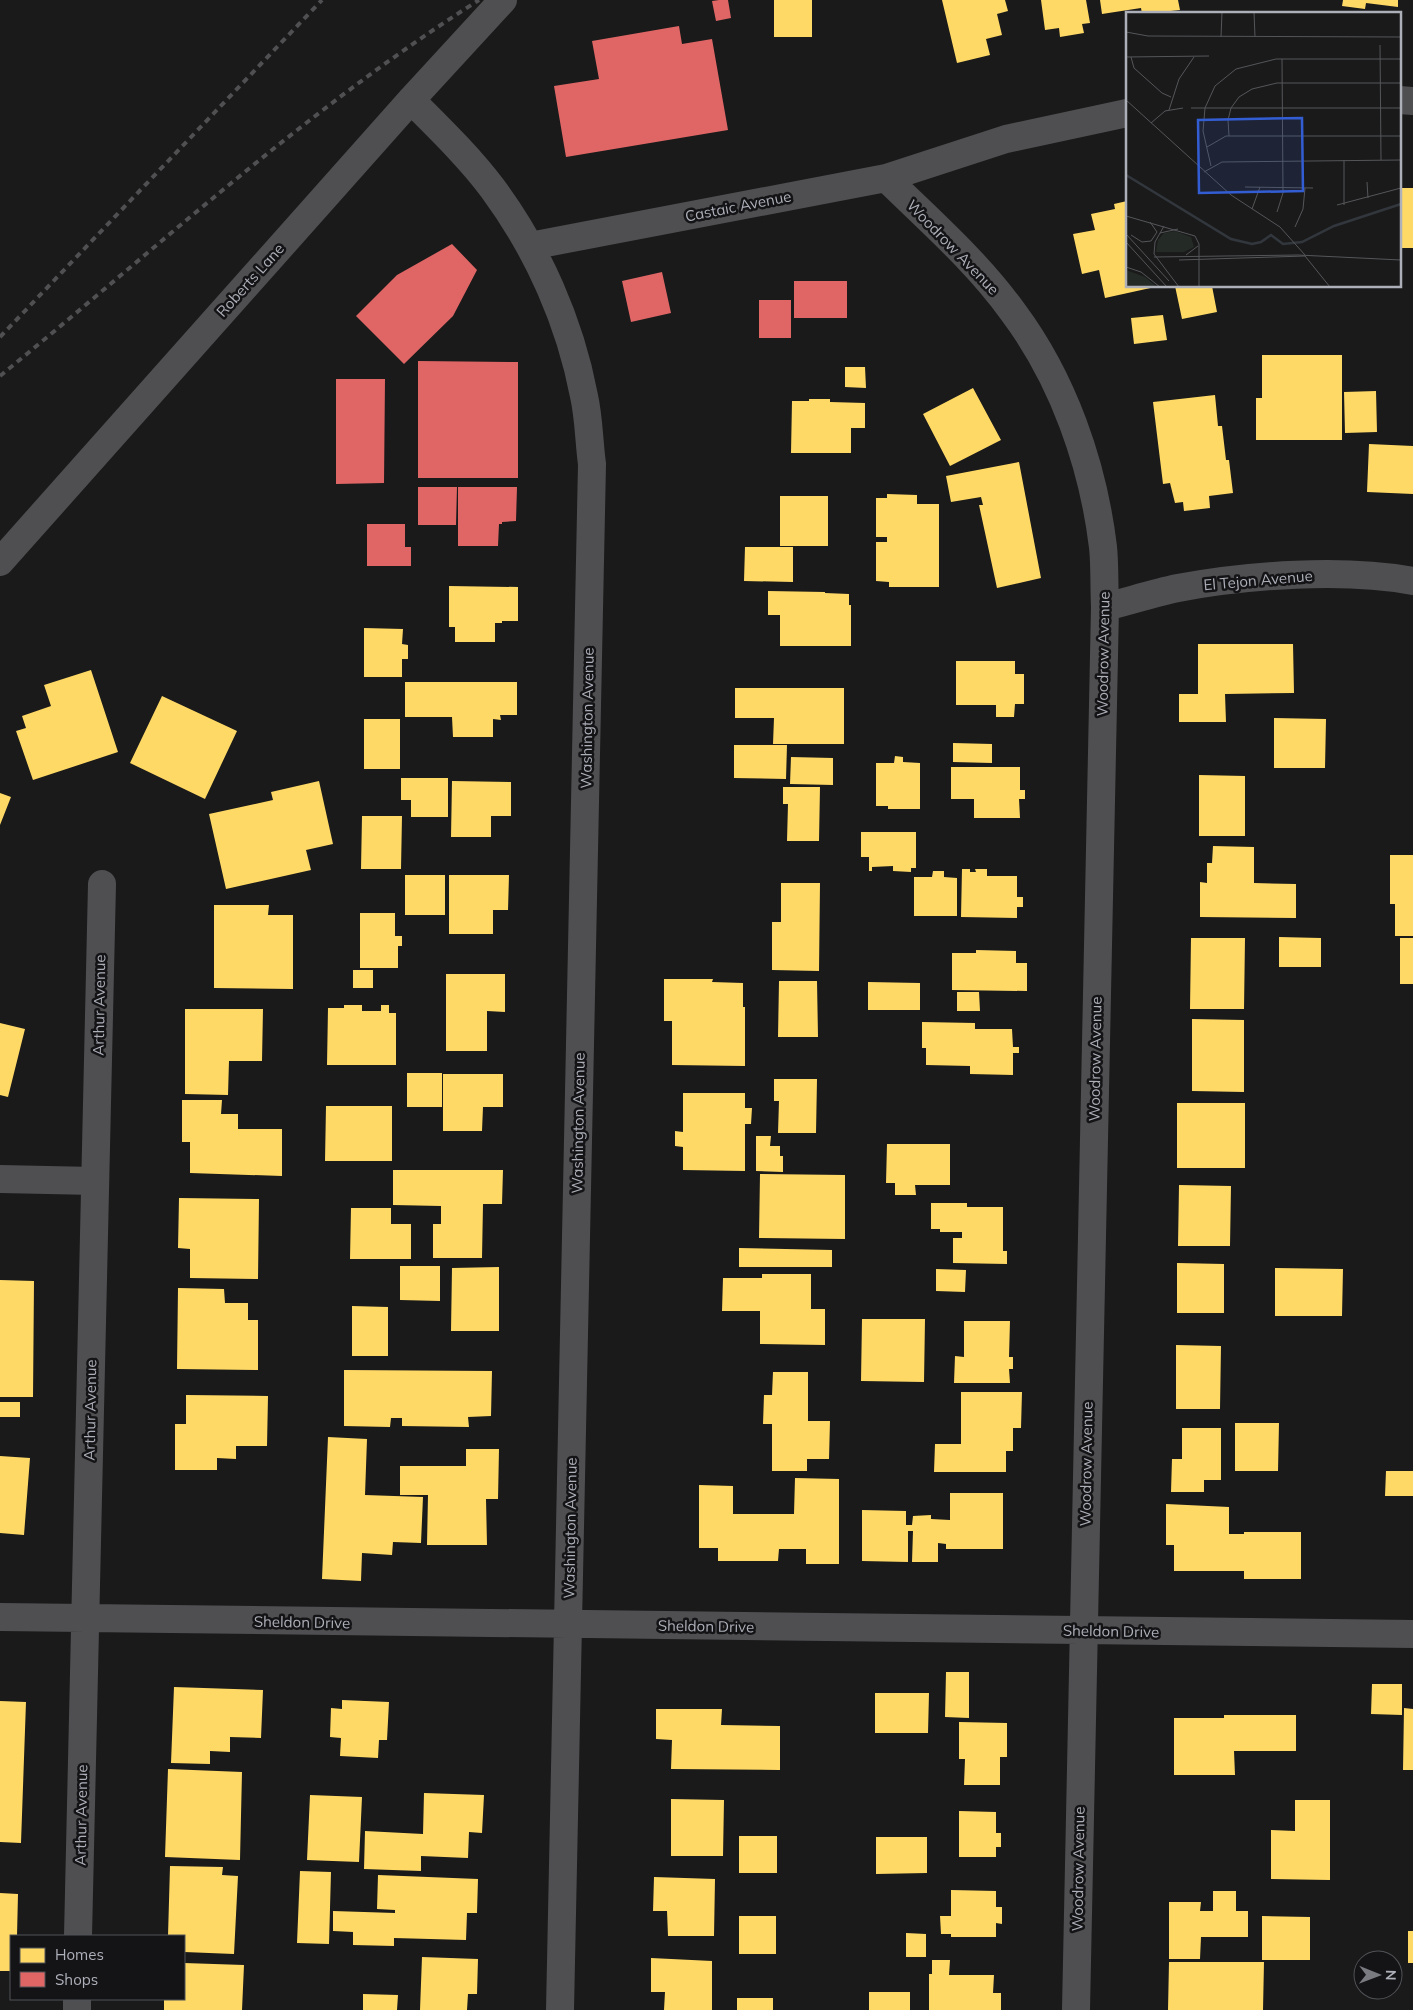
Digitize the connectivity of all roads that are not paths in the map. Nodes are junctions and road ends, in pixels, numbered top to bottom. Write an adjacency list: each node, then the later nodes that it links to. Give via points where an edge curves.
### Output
1 (502, 0): 2 (street, Roberts Lane)
2 (411, 100): 7 (street, via 493,189); 8 (street, Roberts Lane)
3 (1400, 100): 4 (street)
4 (1413, 100)
5 (1126, 113): 6 (street, Castaic Avenue, via 1006,138)
6 (886, 178): 7 (street, Castaic Avenue); 10 (street, Woodrow Avenue, via 970,260 1014,312 1045,363 1074,424 1093,489 1103,548)
7 (530, 246): 16 (street, Washington Avenue, via 546,276 570,340 585,397 592,464)
8 (0, 562)
9 (1413, 581): 10 (street, El Tejon Avenue, via 1329,574 1241,579 1178,588)
10 (1105, 607): 17 (street, Woodrow Avenue)
11 (102, 884): 13 (street, Arthur Avenue)
12 (0, 1179): 13 (street)
13 (95, 1181): 15 (street, Arthur Avenue)
14 (0, 1618): 15 (street, Sheldon Drive)
15 (85, 1619): 16 (street, Sheldon Drive); 19 (street, Arthur Avenue)
16 (568, 1625): 17 (street, Sheldon Drive); 20 (street, Washington Avenue)
17 (1083, 1630): 18 (street, Sheldon Drive); 21 (street, Woodrow Avenue)
18 (1413, 1634)
19 (78, 1935)
20 (560, 2010)
21 (1076, 2010)

